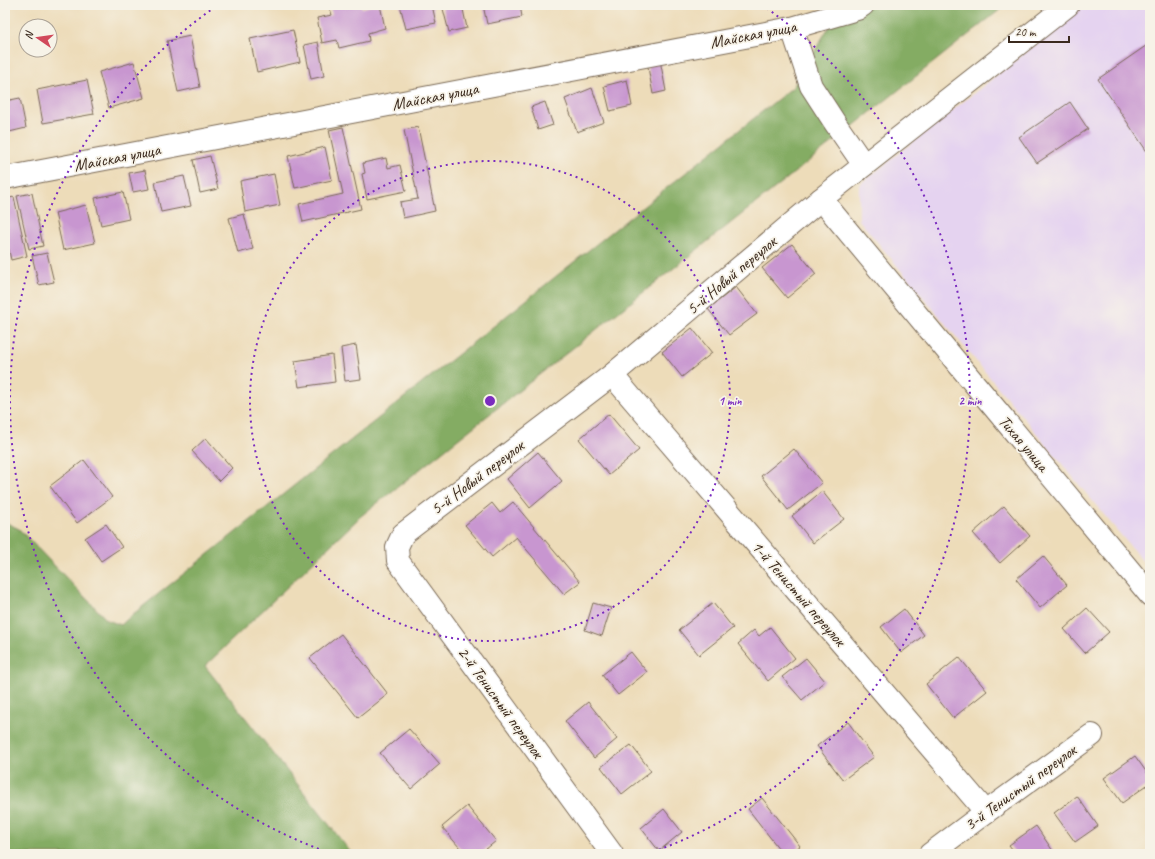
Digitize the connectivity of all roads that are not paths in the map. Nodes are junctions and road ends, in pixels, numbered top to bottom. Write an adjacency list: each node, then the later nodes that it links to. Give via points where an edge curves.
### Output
1 (863, 5): 3 (street, Майская улица, via 857,10)
2 (1068, 5): 4 (street, 5-й Новый переулок)
3 (792, 28): 4 (street, via 812,86); 5 (street, Майская улица)
4 (864, 165): 6 (street, 5-й Новый переулок)
5 (5, 178)
6 (821, 199): 7 (street, 5-й Новый переулок); 9 (street, Тихая улица)
7 (612, 375): 8 (street, 5-й Новый переулок, via 403,534); 11 (street, 1-й Тенистый переулок)
8 (397, 547): 12 (street, 2-й Тенистый переулок, via 398,561)
9 (1150, 595)
10 (1092, 735): 11 (street, 3-й Тенистый переулок)
11 (986, 812): 13 (street, 3-й Тенистый переулок)
12 (612, 854)
13 (930, 854)

